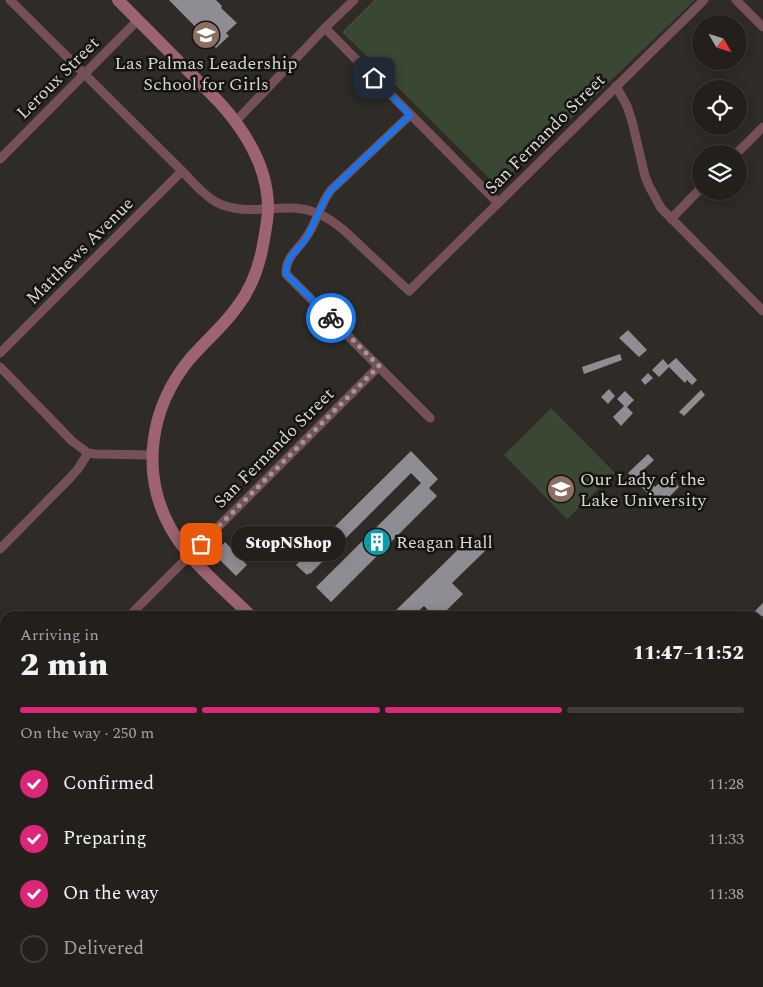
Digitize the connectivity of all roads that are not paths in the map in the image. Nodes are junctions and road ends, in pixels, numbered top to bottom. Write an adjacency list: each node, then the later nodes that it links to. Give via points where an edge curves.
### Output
1 (10, 0): 9 (street)
2 (118, 0): 6 (main road)
3 (354, 0): 8 (street)
4 (704, 0): 10 (street, San Fernando Street)
5 (736, 0): 7 (street)
6 (138, 20): 9 (street, Leroux Street); 12 (main road)
7 (763, 27)
8 (325, 28): 11 (street); 12 (street)
9 (84, 74): 15 (street, Leroux Street); 16 (street)
10 (616, 86): 18 (street, San Fernando Street); 21 (street, via 632,121 649,186)
11 (410, 115): 18 (street); 20 (street, via 331,190)
12 (236, 121): 19 (main road, via 260,166)
13 (763, 127): 14 (street)
14 (745, 145)
15 (0, 159)
16 (182, 172): 19 (street, via 216,202 244,209); 23 (street, Matthews Avenue)
17 (692, 197): 21 (street)
18 (498, 203): 20 (street, San Fernando Street, via 409,291 330,219)
19 (268, 209): 20 (street, via 293,208); 28 (main road, via 261,254 250,287 223,326 189,360 170,386 158,417)
20 (318, 214): 24 (street, via 305,240 288,259 286,274)
21 (671, 219): 22 (street)
22 (763, 311)
23 (0, 353)
24 (379, 366): 26 (street); 30 (street, San Fernando Street)
25 (0, 367): 27 (street, via 72,441)
26 (430, 418)
27 (88, 453): 28 (street); 29 (street, via 69,479)
28 (152, 455): 30 (main road, via 154,482 163,513)
29 (0, 549)
30 (190, 555): 31 (street, San Fernando Street); 32 (main road)
31 (134, 611)
32 (246, 611)

